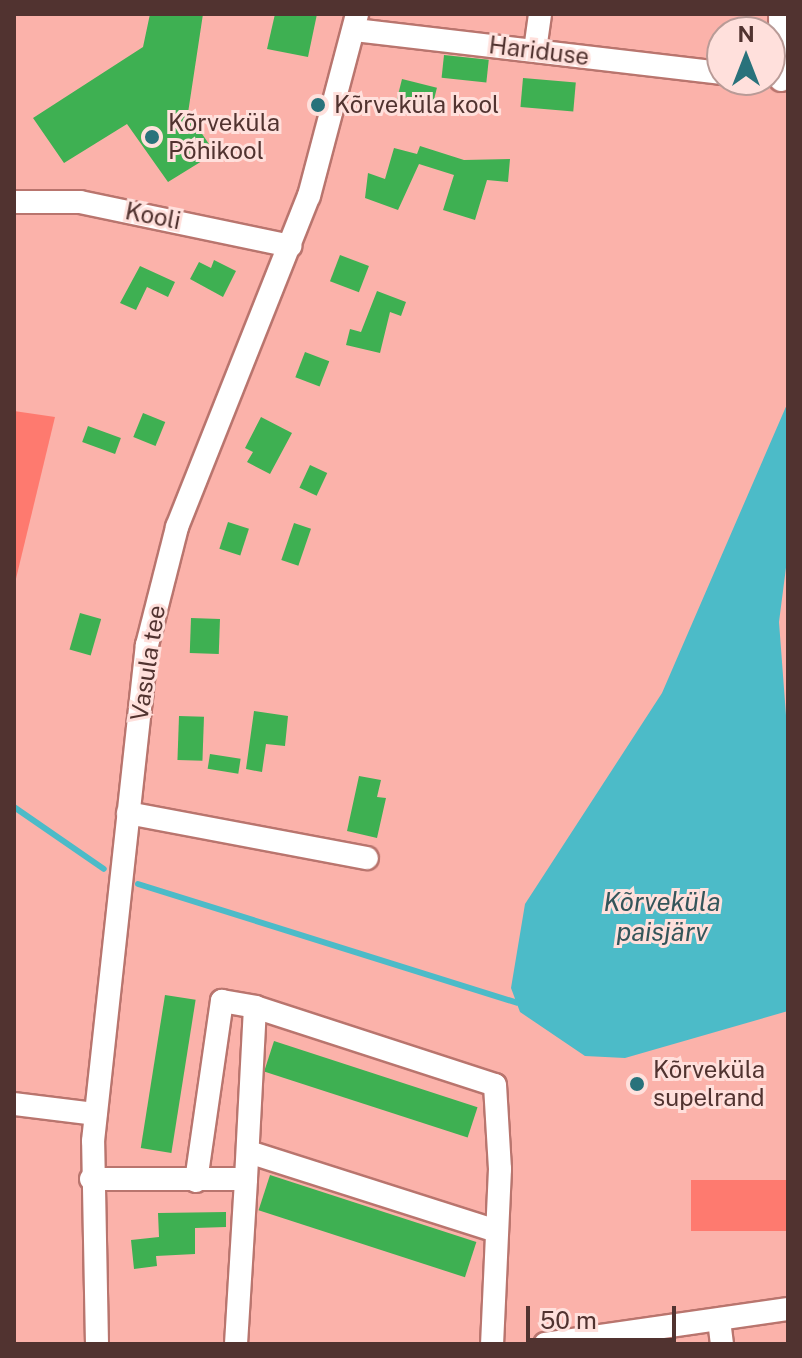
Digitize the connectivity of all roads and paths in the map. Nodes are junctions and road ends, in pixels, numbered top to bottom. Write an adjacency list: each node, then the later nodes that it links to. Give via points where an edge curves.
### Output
1 (540, 14): 3 (street)
2 (356, 22): 3 (street, Hariduse); 6 (street, Vasula tee)
3 (535, 50): 4 (street, Hariduse)
4 (706, 71)
5 (14, 202): 6 (street, Kooli, via 80,202)
6 (290, 246): 7 (street, Vasula tee, via 174,540 147,645)
7 (128, 813): 8 (street); 11 (street, Vasula tee)
8 (367, 858)
9 (255, 1007): 12 (street); 15 (street, via 222,1001); 16 (street, via 495,1085)
10 (14, 1104): 11 (street)
11 (95, 1114): 13 (street, Vasula tee)
12 (249, 1152): 14 (street); 16 (street)
13 (91, 1179): 15 (street); 19 (street, Vasula tee)
14 (246, 1179): 15 (street); 20 (street)
15 (196, 1181)
16 (494, 1230): 21 (street)
17 (788, 1309): 18 (street)
18 (719, 1320): 22 (street); 23 (street)
19 (97, 1344)
20 (236, 1344)
21 (492, 1344)
22 (545, 1344)
23 (722, 1344)

